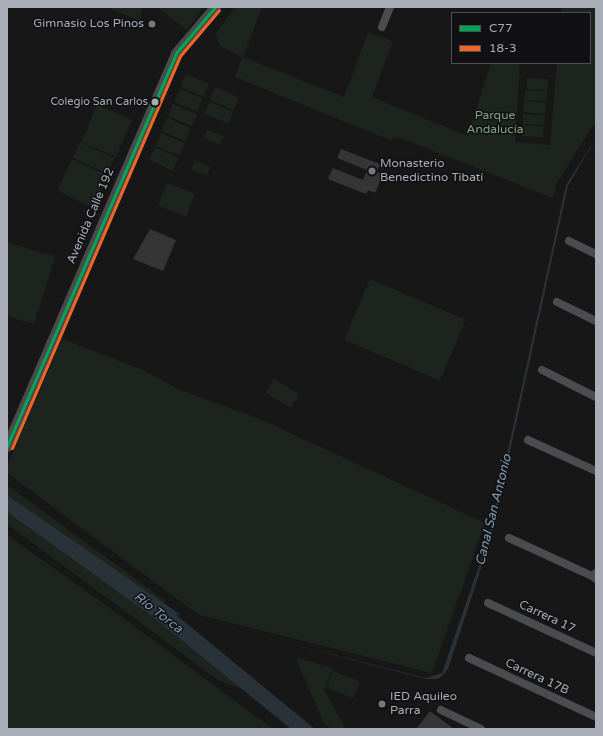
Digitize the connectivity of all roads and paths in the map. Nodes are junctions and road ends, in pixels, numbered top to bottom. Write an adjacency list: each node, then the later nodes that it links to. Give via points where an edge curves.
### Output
1 (215, 7): 11 (main road, Avenida Calle 192, via 176,53)
2 (390, 7): 3 (street)
3 (382, 27)
4 (569, 241): 5 (street)
5 (596, 254)
6 (556, 302): 7 (street)
7 (596, 321)
8 (542, 370): 9 (street)
9 (596, 396)
10 (528, 440): 12 (street)
11 (7, 446)
12 (596, 471)
13 (509, 538): 14 (street)
14 (595, 576)
15 (488, 603): 16 (street, Carrera 17)
16 (596, 653)
17 (469, 658): 19 (street, Carrera 17B)
18 (441, 710): 20 (street)
19 (596, 717)
20 (466, 722): 21 (street); 22 (street)
21 (473, 729)
22 (481, 729)

